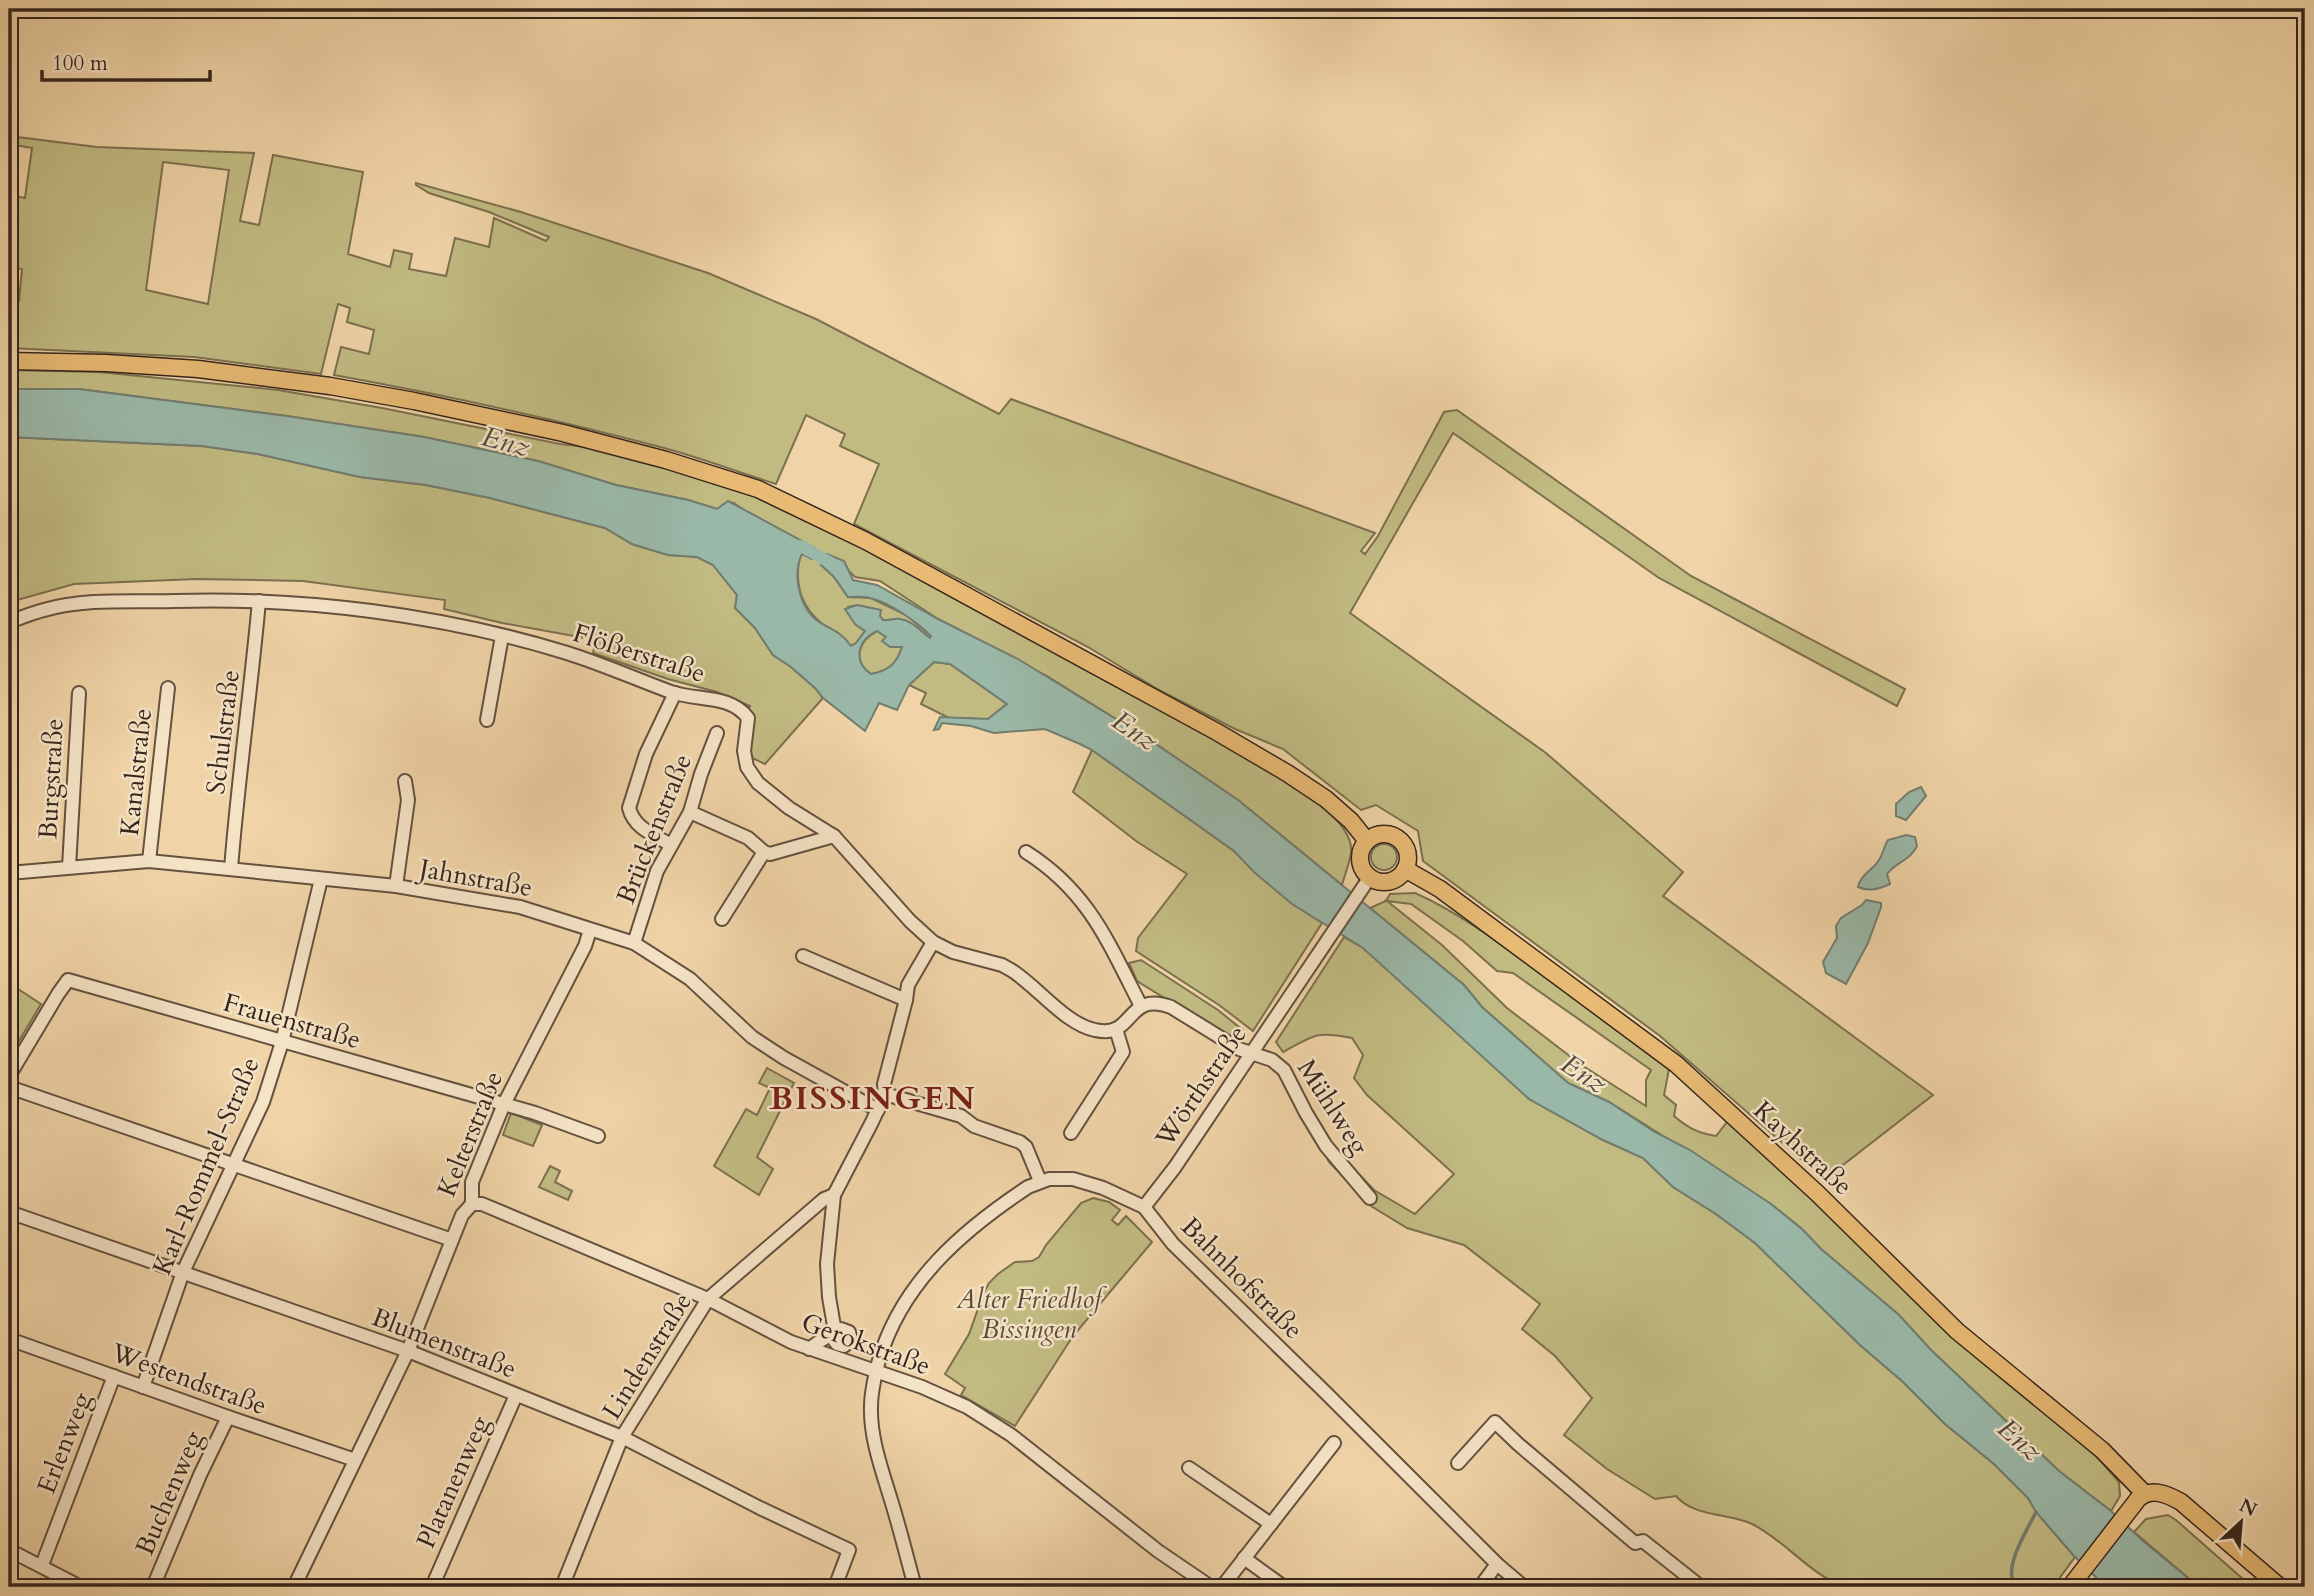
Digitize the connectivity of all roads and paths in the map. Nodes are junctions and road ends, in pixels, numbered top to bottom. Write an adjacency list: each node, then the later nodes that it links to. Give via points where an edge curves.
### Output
1 (9, 361): 13 (main road, via 198,369 330,386 563,433 758,489 856,535 1217,732 1326,799)
2 (259, 601): 3 (street, Flößerstraße, via 102,601 43,610); 4 (street, Flößerstraße, via 340,608); 19 (street, Schulstraße)
3 (9, 622)
4 (502, 636): 7 (street, Flößerstraße, via 570,654); 8 (street)
5 (168, 688): 17 (street, Kanalstraße)
6 (79, 693): 18 (street, Burgstraße)
7 (675, 693): 12 (street, Flößerstraße, via 741,709 748,718 747,768 789,808); 14 (street, via 646,754 629,808 640,827)
8 (487, 720)
9 (717, 733): 11 (street, Brückenstraße)
10 (405, 782): 24 (street, via 408,800)
11 (690, 812): 14 (street, Brückenstraße); 15 (street, via 748,838)
12 (834, 836): 15 (street); 27 (street, Flößerstraße)
13 (1367, 841): 20 (main road, via 1376,835 1394,837 1407,850); 23 (main road, via 1360,855)
14 (671, 845): 28 (street, Brückenstraße, via 647,897)
15 (764, 852): 25 (street)
16 (1026, 852): 31 (street, via 1060,876 1083,901)
17 (149, 861): 18 (street, Jahnstraße); 19 (street, Jahnstraße)
18 (69, 867): 21 (street, Jahnstraße)
19 (231, 869): 22 (street, Jahnstraße)
20 (1405, 869): 23 (main road, via 1390,881); 65 (main road, Kayhstraße, via 1440,889 1675,1065 1817,1193 1957,1331 2102,1450)
21 (9, 873)
22 (321, 879): 24 (street, Jahnstraße); 33 (street, Karl-Rommel-Straße)
23 (1367, 880): 34 (street, Wörthstraße)
24 (396, 886): 26 (street, Jahnstraße, via 520,907)
25 (722, 919)
26 (590, 930): 28 (street, Jahnstraße); 38 (street, Kelterstraße)
27 (933, 942): 30 (street, via 908,985); 32 (street, Flößerstraße, via 1011,970 1082,1025 1094,1030)
28 (634, 943): 39 (street, Jahnstraße, via 690,979 752,1037)
29 (803, 956): 30 (street)
30 (906, 1000): 37 (street)
31 (1141, 1006): 32 (street); 34 (street, via 1149,1002 1171,1007)
32 (1116, 1029): 40 (street, via 1123,1052)
33 (282, 1042): 35 (street, Frauenstraße, via 68,980); 38 (street, Frauenstraße); 42 (street, Karl-Rommel-Straße, via 263,1102)
34 (1250, 1055): 45 (street, Mühlweg, via 1272,1060 1284,1070 1326,1146); 47 (street, Wörthstraße)
35 (9, 1076)
36 (9, 1087): 42 (street)
37 (885, 1094): 39 (street); 43 (street, via 961,1116 974,1126 1020,1142)
38 (504, 1104): 41 (street, Frauenstraße); 46 (street, Kelterstraße, via 472,1182)
39 (878, 1110): 44 (street)
40 (1071, 1133)
41 (598, 1136)
42 (232, 1164): 49 (street); 50 (street, Karl-Rommel-Straße)
43 (1040, 1181): 47 (street, Bahnhofstraße, via 1083,1181); 55 (street, via 964,1233 924,1274 893,1323)
44 (834, 1195): 51 (street, Lindenstraße); 53 (street, via 827,1264 835,1332)
45 (1370, 1198)
46 (472, 1204): 49 (street, Kelterstraße, via 461,1215); 51 (street, Gerokstraße, via 482,1204)
47 (1144, 1207): 69 (street, Bahnhofstraße, via 1172,1244)
48 (9, 1212): 50 (street, Blumenstraße)
49 (452, 1240): 54 (street, Kelterstraße)
50 (183, 1272): 54 (street, Blumenstraße); 57 (street, Karl-Rommel-Straße)
51 (708, 1299): 53 (street, Gerokstraße); 60 (street, Lindenstraße)
52 (10, 1342): 56 (street, Westendstraße)
53 (809, 1349): 55 (street, Gerokstraße)
54 (408, 1351): 58 (street, Blumenstraße); 62 (street, Kelterstraße)
55 (876, 1370): 77 (street, via 870,1408 875,1445); 78 (street, Gerokstraße, via 922,1387 1012,1435 1158,1551)
56 (114, 1376): 57 (street, Westendstraße); 70 (street, Erlenweg)
57 (143, 1387): 59 (street, Westendstraße)
58 (516, 1395): 60 (street, Blumenstraße); 74 (street, Platanenweg)
59 (228, 1417): 62 (street, Westendstraße); 72 (street, Buchenweg)
60 (622, 1437): 75 (street, Lindenstraße); 76 (street, Blumenstraße, via 849,1550)
61 (1334, 1443): 66 (street)
62 (355, 1460): 73 (street, Kelterstraße)
63 (1458, 1463): 83 (street, via 1495,1422 1635,1543 1643,1541)
64 (1189, 1468): 66 (street)
65 (2141, 1496): 84 (main road); 85 (main road, via 2157,1492 2181,1502)
66 (1271, 1524): 68 (street)
67 (9, 1550): 70 (street)
68 (1244, 1558): 79 (street); 80 (street)
69 (1497, 1564): 81 (street); 82 (street, Bahnhofstraße)
70 (42, 1565): 71 (street)
71 (81, 1587)
72 (153, 1587)
73 (294, 1587)
74 (432, 1587)
75 (562, 1587)
76 (835, 1587)
77 (915, 1587)
78 (1211, 1587)
79 (1222, 1587)
80 (1284, 1587)
81 (1480, 1587)
82 (1524, 1587)
83 (1701, 1587)
84 (2070, 1587)
85 (2280, 1587)

